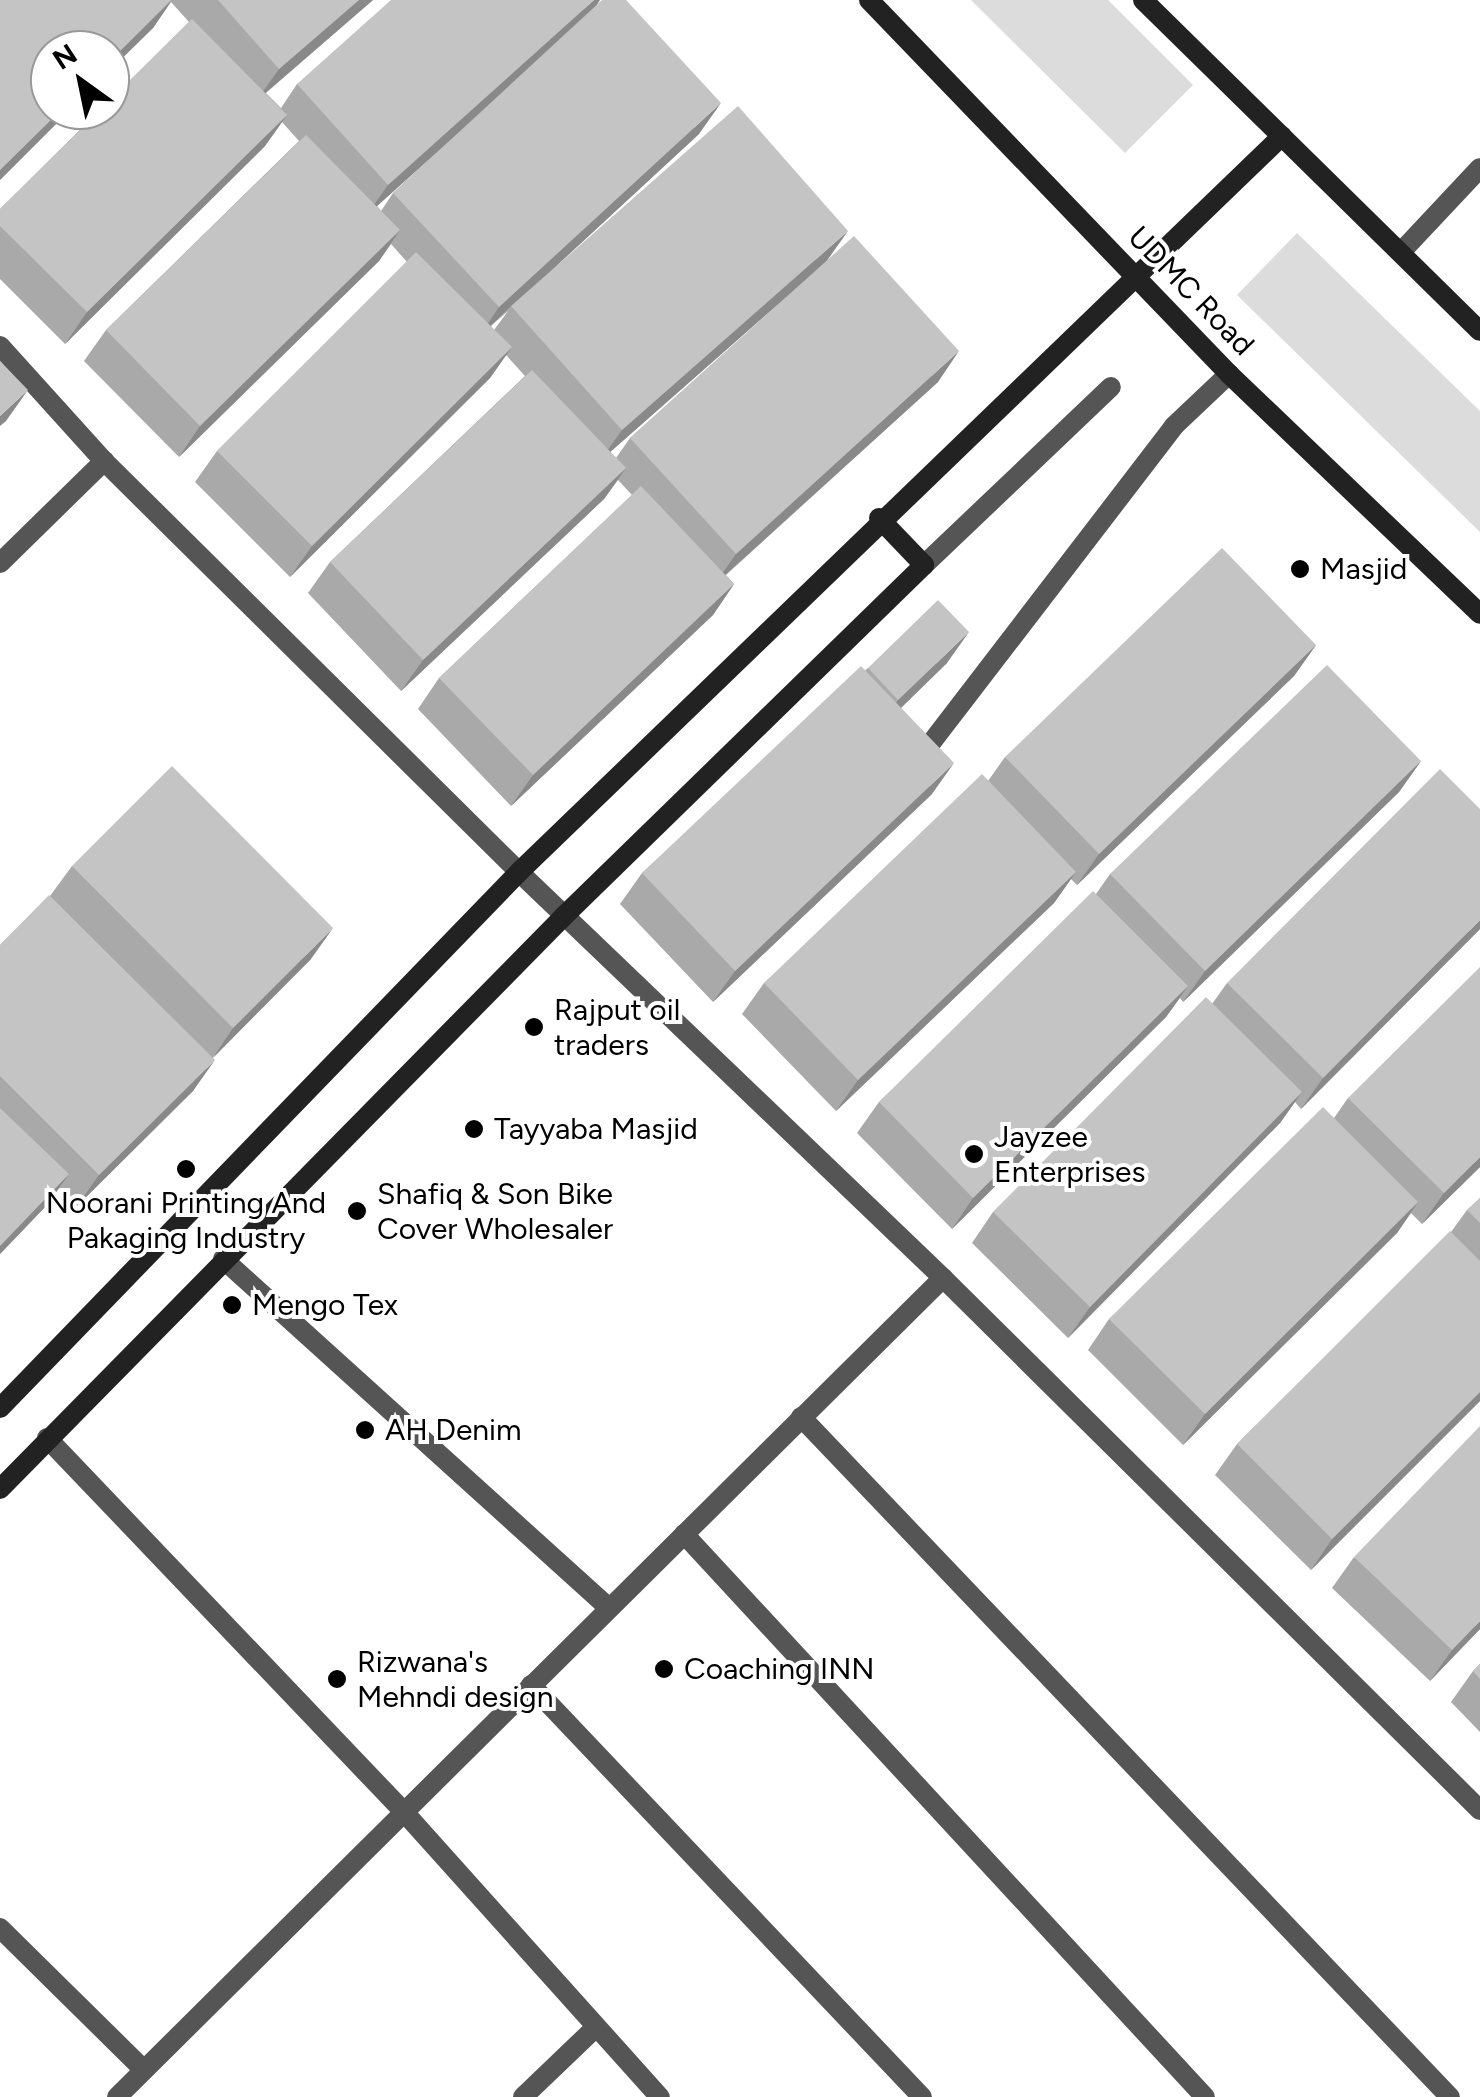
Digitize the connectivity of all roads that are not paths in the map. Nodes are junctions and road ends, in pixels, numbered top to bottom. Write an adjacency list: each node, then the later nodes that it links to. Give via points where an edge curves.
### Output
1 (869, 0): 6 (street, UDMC Road)
2 (1143, 0): 3 (street)
3 (1282, 136): 5 (street); 6 (street)
4 (1480, 168): 5 (street)
5 (1401, 252): 7 (street)
6 (1134, 276): 9 (street, UDMC Road); 12 (street)
7 (1480, 331)
8 (0, 346): 11 (street)
9 (1230, 374): 15 (street, UDMC Road); 16 (street, via 1174,426)
10 (1111, 387): 14 (street)
11 (104, 461): 13 (street); 17 (street)
12 (879, 518): 14 (street); 17 (street)
13 (0, 562)
14 (924, 565): 18 (street)
15 (1480, 614)
16 (930, 743)
17 (519, 872): 18 (street); 21 (street)
18 (564, 916): 19 (street); 20 (street)
19 (224, 1259): 23 (street); 26 (street)
20 (942, 1278): 22 (street); 28 (street)
21 (0, 1408)
22 (802, 1417): 25 (street); 38 (street)
23 (47, 1438): 24 (street); 29 (street)
24 (0, 1489)
25 (684, 1534): 26 (street); 37 (street)
26 (609, 1608): 27 (street)
27 (531, 1685): 29 (street); 36 (street)
28 (1480, 1810)
29 (404, 1812): 31 (street); 32 (street)
30 (0, 1928): 32 (street)
31 (594, 2029): 34 (street); 35 (street)
32 (144, 2070): 33 (street)
33 (117, 2097)
34 (523, 2097)
35 (660, 2097)
36 (922, 2097)
37 (1206, 2097)
38 (1450, 2097)

